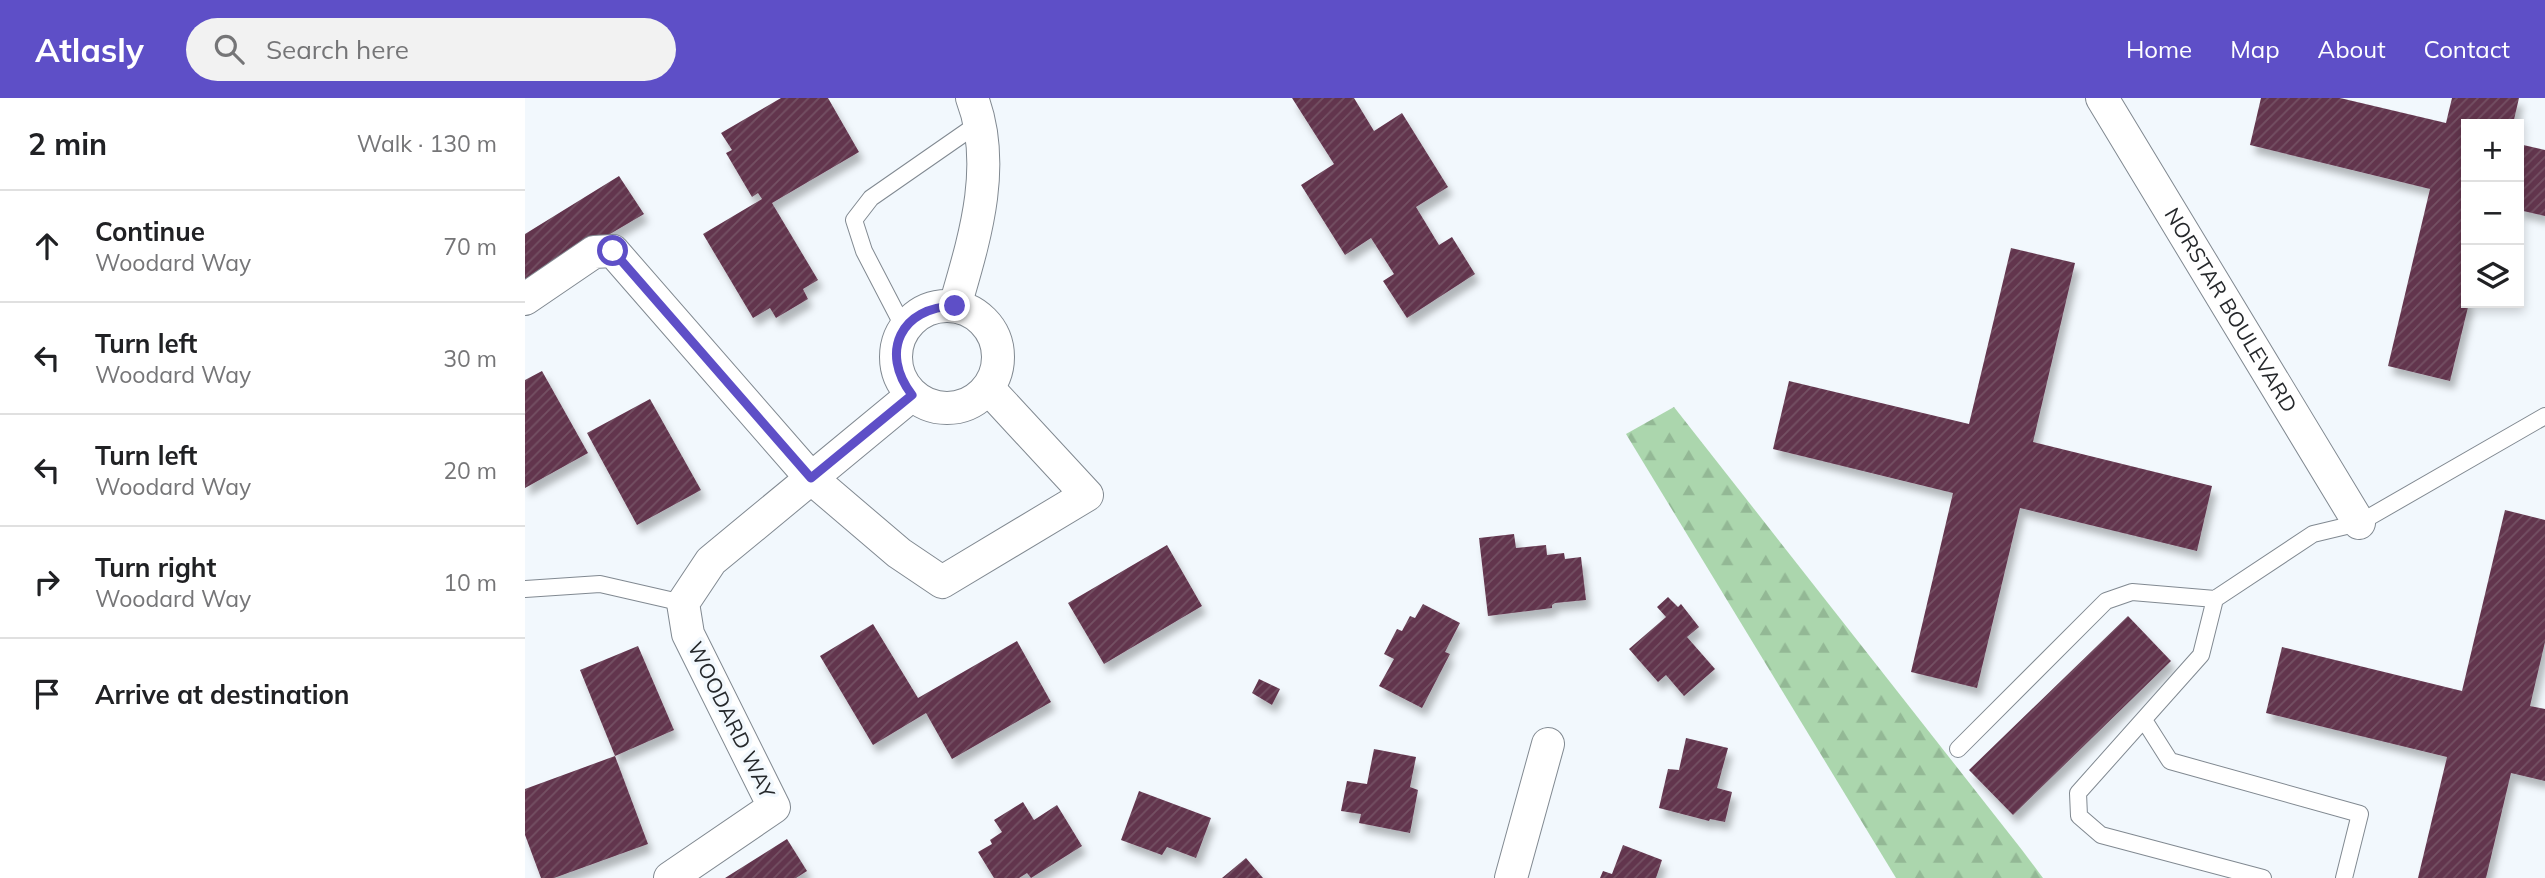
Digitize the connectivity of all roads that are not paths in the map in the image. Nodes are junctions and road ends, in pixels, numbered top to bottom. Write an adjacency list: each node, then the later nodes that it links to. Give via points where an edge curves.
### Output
1 (2102, 98): 10 (street, NORSTAR BOULEVARD)
2 (975, 110): 4 (street, via 984,161 977,228); 5 (lane, via 871,198 854,220 864,251)
3 (525, 299): 9 (street, via 594,252 613,251)
4 (955, 306): 5 (street, via 926,310); 6 (street, via 985,323 995,338 996,373)
5 (904, 328): 7 (street, via 896,356 903,383)
6 (988, 388): 7 (street, via 960,407 927,404); 9 (street, via 1087,495 942,582 899,553)
7 (912, 395): 9 (street)
8 (2545, 416): 10 (lane)
9 (811, 478): 13 (street, via 711,561)
10 (2359, 523): 12 (lane, via 2313,534)
11 (525, 589): 13 (lane, via 600,584)
12 (2215, 598): 14 (lane, via 2201,655); 16 (lane, via 2132,592 2106,601)
13 (683, 603): 17 (street, WOODARD WAY, via 688,634 774,807)
14 (2144, 720): 19 (lane, via 2078,793 2079,816 2101,835); 20 (lane, via 2170,761 2360,814)
15 (1548, 744): 18 (street)
16 (1958, 749)
17 (670, 878)
18 (1511, 878)
19 (2263, 878)
20 (2344, 878)

